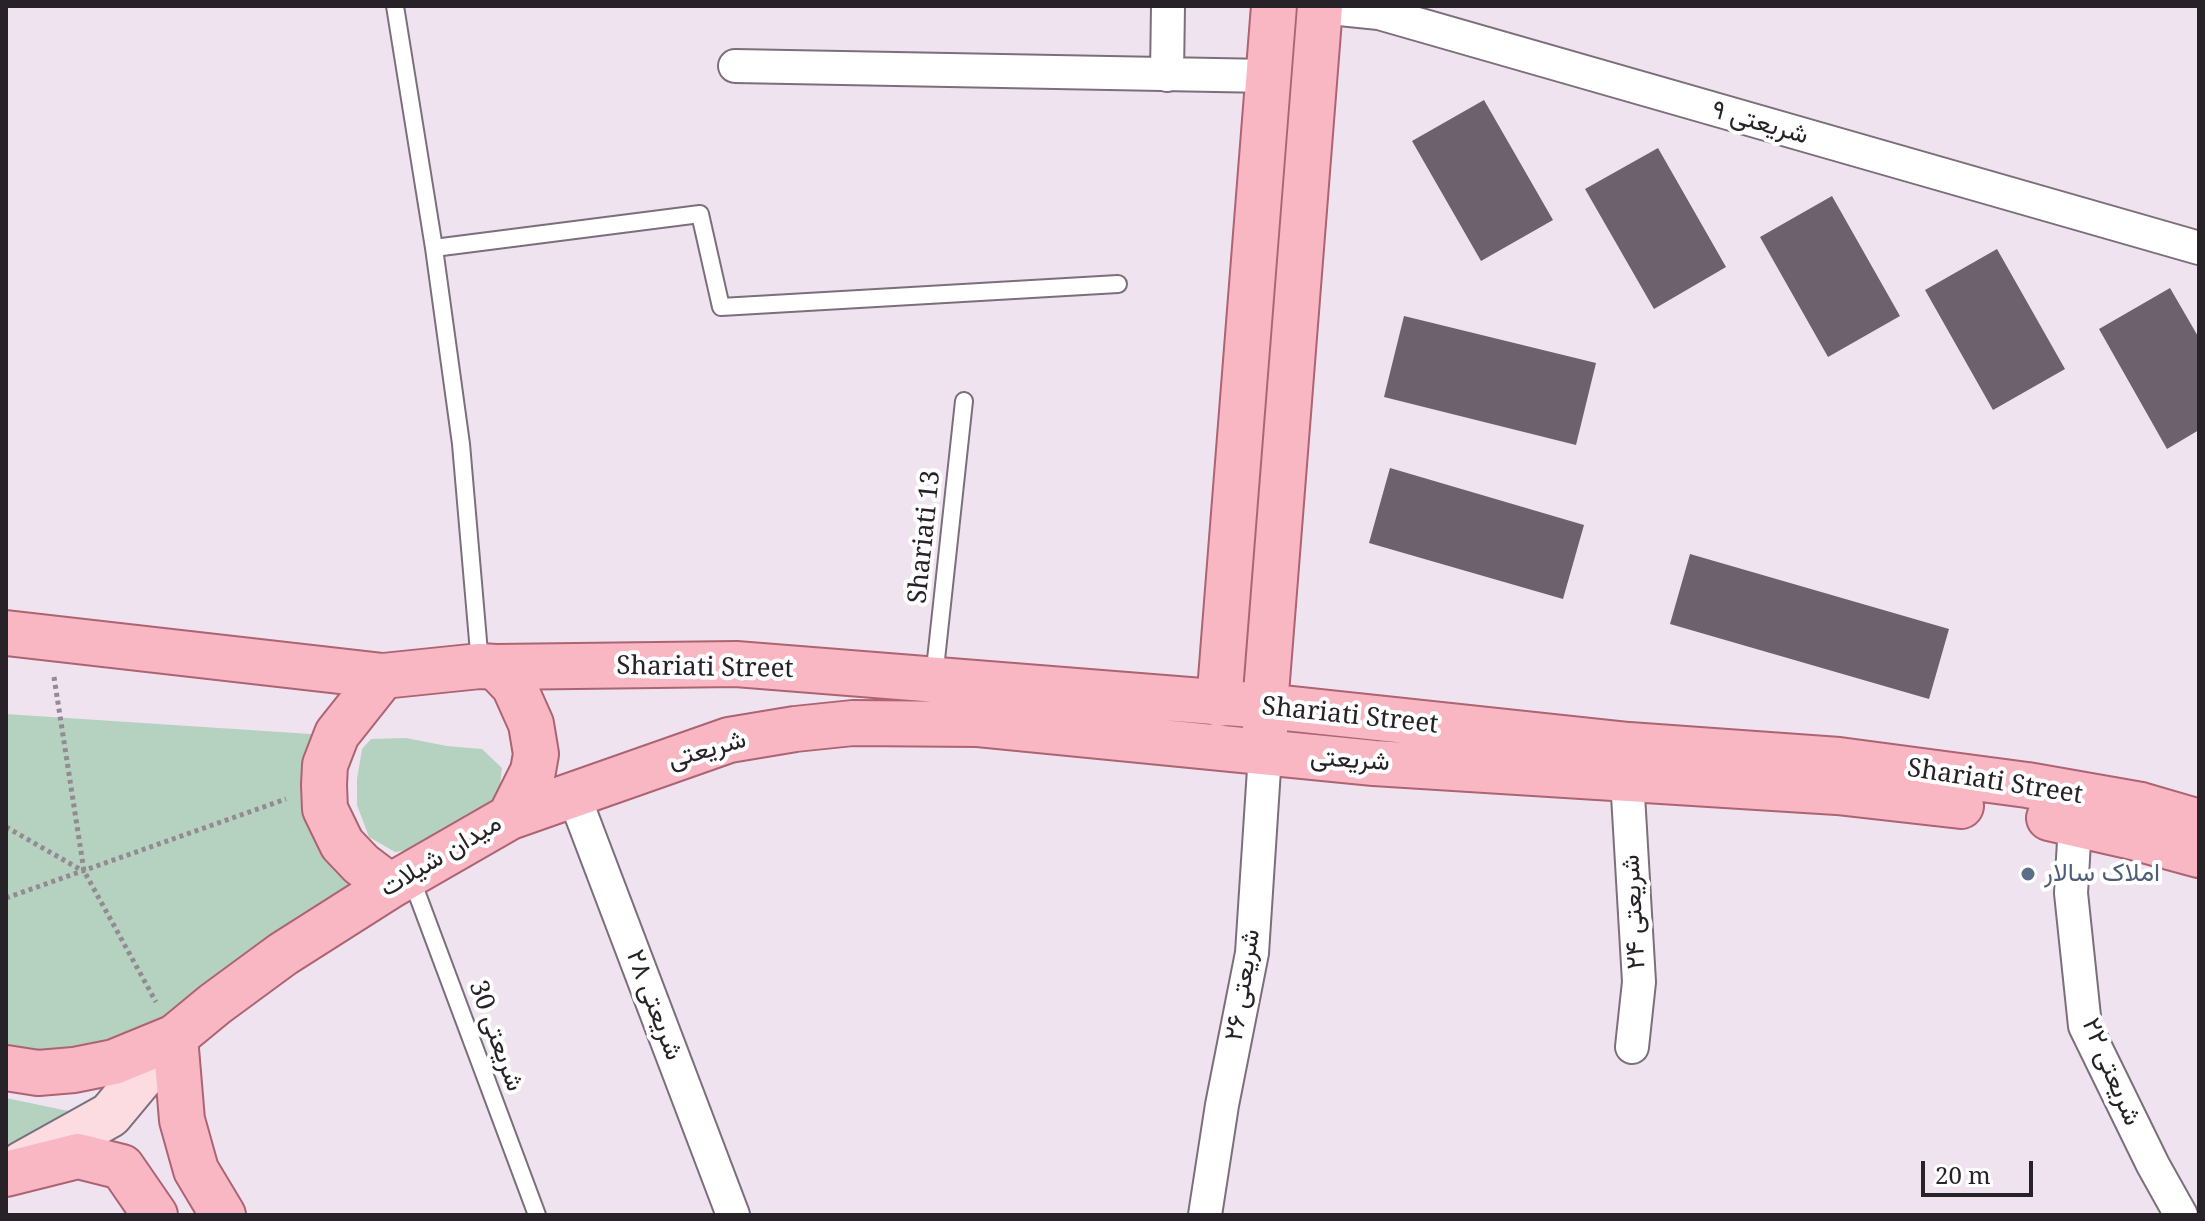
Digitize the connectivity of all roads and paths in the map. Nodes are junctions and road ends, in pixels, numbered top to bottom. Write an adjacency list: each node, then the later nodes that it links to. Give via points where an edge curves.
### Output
1 (395, 6): 8 (lane)
2 (1168, 6): 6 (street)
3 (1274, 6): 7 (main road)
4 (1320, 7): 9 (street, شریعتی ۹, via 1379,13); 17 (main road)
5 (735, 66): 6 (street)
6 (1167, 75): 7 (street)
7 (1269, 76): 16 (main road)
8 (434, 248): 10 (lane, via 700,214 721,307); 13 (lane)
9 (2199, 248)
10 (1118, 284)
11 (964, 401): 15 (lane, Shariati 13)
12 (27, 635): 14 (main road); 27 (path)
13 (488, 666): 14 (main road); 15 (main road, Shariati Street, via 736,664); 22 (main road, میدان شیلات, via 514,686 531,724 536,754)
14 (383, 676): 20 (main road, via 337,734)
15 (934, 679): 16 (main road, Shariati Street)
16 (1219, 704): 17 (main road, Shariati Street)
17 (1265, 706): 18 (main road); 23 (main road, Shariati Street, via 1629,745 1839,760 2027,785 2141,805)
18 (1265, 754): 19 (main road, شریعتی); 21 (main road, شریعتی, via 978,724 853,723 729,740); 38 (street, شریعتی ۲۶, via 1252,953)
19 (1627, 778): 24 (main road, شریعتی, via 1837,792 2027,813); 31 (street, شریعتی ۲۴, via 1639,982)
20 (324, 785): 27 (path); 28 (main road, via 325,809 342,844 361,864)
21 (574, 796): 22 (main road, شریعتی); 37 (street, شریعتی ۲۸)
22 (510, 817): 28 (main road, میدان شیلات)
23 (2199, 822)
24 (2075, 824): 26 (main road, شریعتی); 39 (street, شریعتی ۲۲, via 2071,893 2085,1026)
25 (6, 827): 27 (path)
26 (2199, 855)
27 (84, 871): 29 (path); 30 (path)
28 (400, 880): 30 (main road, میدان شیلات, via 283,954); 36 (lane, شریعتی 30)
29 (6, 898)
30 (175, 1037): 32 (main road, میدان شیلات, via 114,1062 74,1070 38,1073); 33 (main road, via 110,1115); 35 (main road, via 182,1120 196,1170)
31 (1632, 1047)
32 (6, 1068)
33 (6, 1174): 34 (main road, via 78,1156 122,1167)
34 (155, 1215)
35 (223, 1215)
36 (537, 1215)
37 (733, 1215)
38 (1205, 1215)
39 (2181, 1215)

